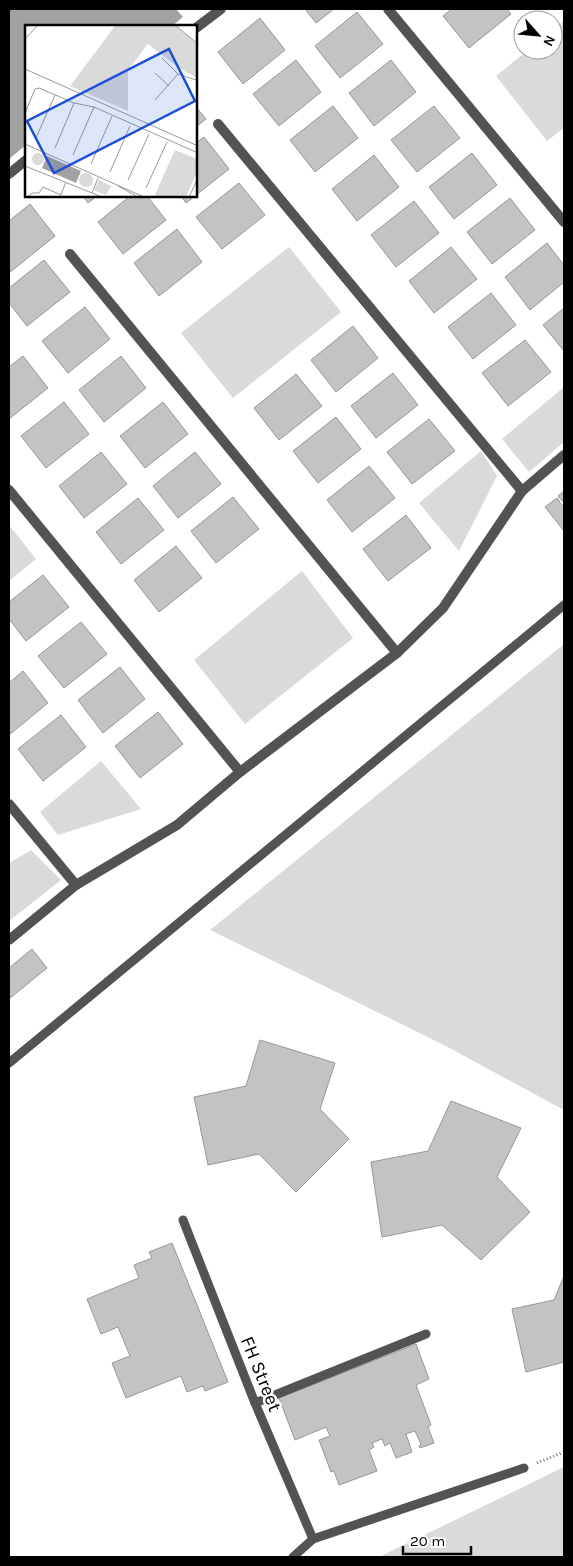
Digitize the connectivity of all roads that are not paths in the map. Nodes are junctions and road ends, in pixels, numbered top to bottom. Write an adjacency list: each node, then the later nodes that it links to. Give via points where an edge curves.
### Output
1 (221, 9): 3 (street)
2 (388, 9): 7 (street)
3 (198, 26)
4 (218, 124): 11 (street)
5 (25, 161): 6 (street)
6 (9, 174)
7 (564, 222)
8 (70, 254): 13 (street)
9 (564, 455): 11 (street)
10 (9, 490): 14 (street)
11 (522, 491): 13 (street, via 443,608)
12 (564, 605): 18 (lane)
13 (397, 653): 14 (street)
14 (240, 772): 16 (street, via 178,825)
15 (9, 804): 16 (street)
16 (76, 885): 17 (street)
17 (9, 940)
18 (9, 1063)
19 (183, 1220): 21 (lane, FH Street)
20 (426, 1334): 21 (lane)
21 (255, 1403): 23 (lane, FH Street)
22 (524, 1468): 23 (lane)
23 (313, 1538): 24 (lane)
24 (293, 1557)

